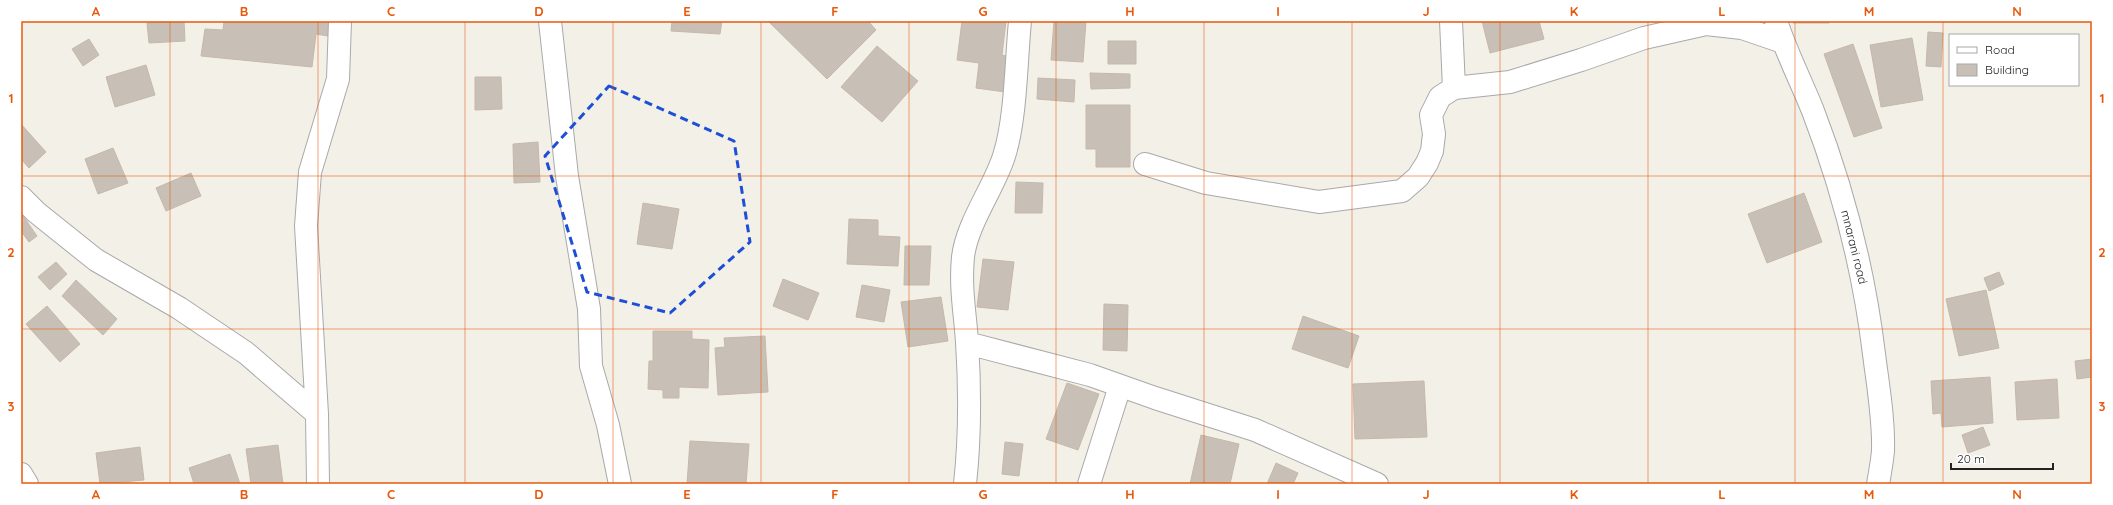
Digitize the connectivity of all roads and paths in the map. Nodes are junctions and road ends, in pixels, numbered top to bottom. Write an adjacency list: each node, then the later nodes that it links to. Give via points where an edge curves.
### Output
1 (340, 21): 12 (street, via 338,79 310,172 306,226)
2 (550, 21): 16 (street, via 567,176 589,309 591,366 608,425)
3 (1020, 21): 10 (street, via 1011,120 1004,156 963,255 960,286)
4 (1451, 21): 7 (street)
5 (1776, 21): 6 (street, mnarani road)
6 (1783, 42): 7 (street, via 1742,28 1706,24 1644,38 1510,82); 20 (street, mnarani road, via 1813,111 1856,247 1869,313 1879,387 1883,451)
7 (1454, 88): 8 (street, via 1440,98 1431,115 1434,134 1432,151 1427,163 1418,177 1402,191 1320,202 1206,183)
8 (1145, 164)
9 (21, 197): 12 (street, via 96,260 179,308 246,352)
10 (967, 343): 11 (street, via 1090,375); 17 (street, via 968,457)
11 (1120, 386): 18 (street); 19 (street, via 1255,430)
12 (317, 414): 15 (street)
13 (21, 474): 14 (street)
14 (28, 484)
15 (318, 484)
16 (620, 484)
17 (965, 484)
18 (1089, 484)
19 (1377, 484)
20 (1878, 484)

